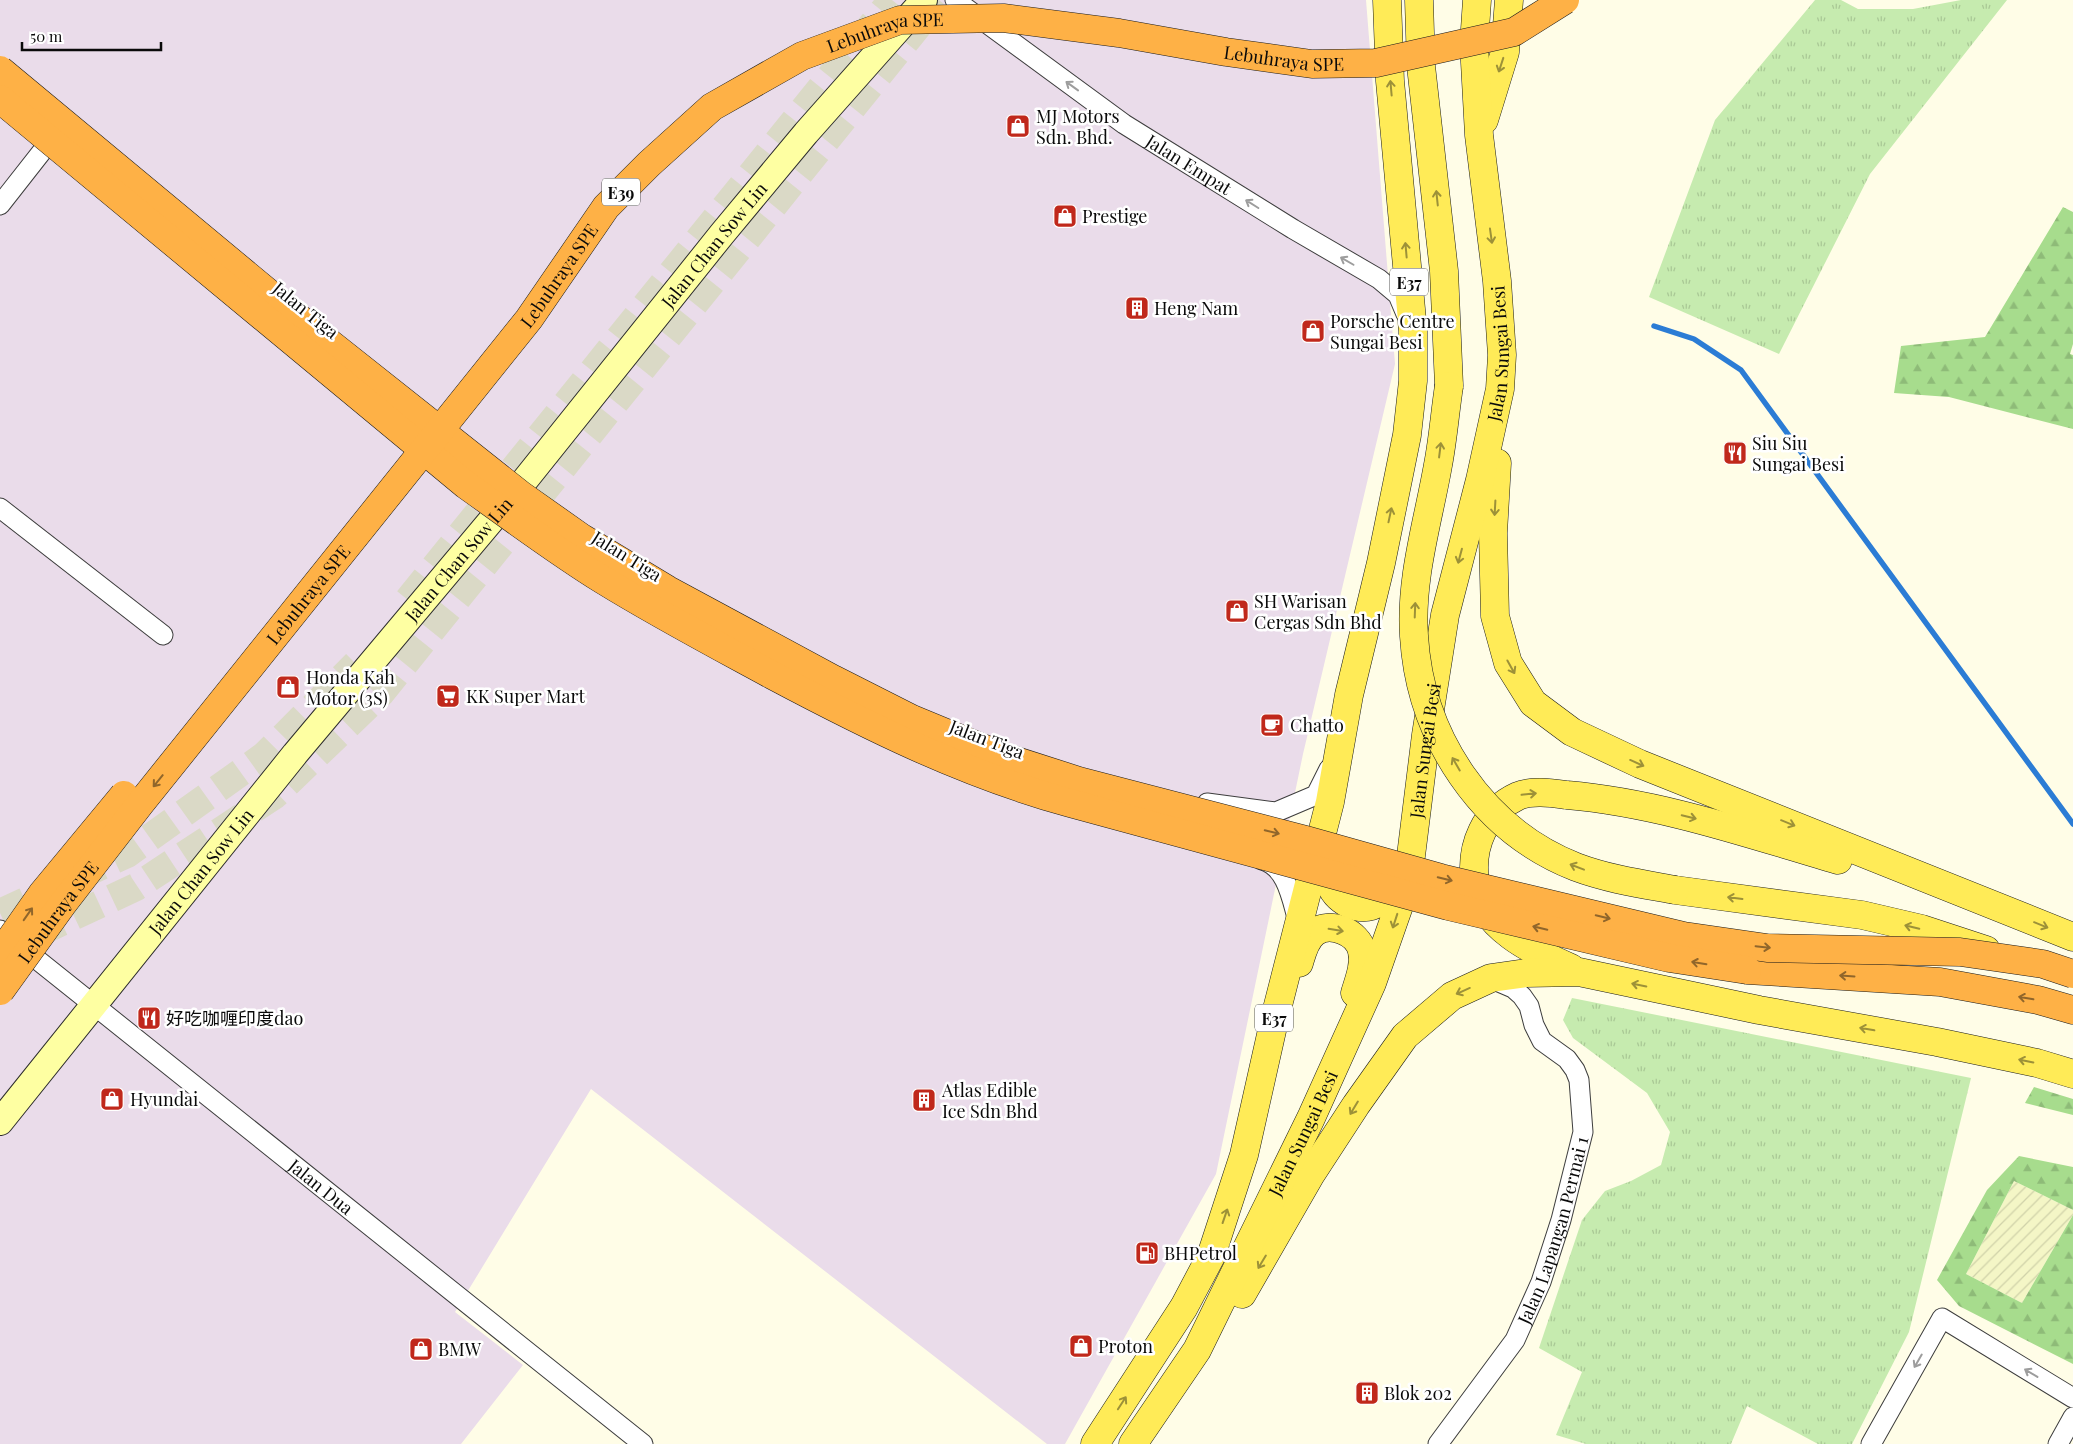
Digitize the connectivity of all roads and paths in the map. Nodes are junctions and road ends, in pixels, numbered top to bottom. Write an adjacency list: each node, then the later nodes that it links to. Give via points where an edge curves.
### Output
1 (924, 0): 19 (street, Jalan Chan Sow Lin, via 806,133)
2 (955, 0): 17 (street, Jalan Empat, one-way to 2, via 1398,295 1379,279 1124,124)
3 (1387, 0): 17 (main road, E37, one-way to 3, via 1390,81)
4 (1419, 0): 34 (main road, one-way to 4, bridge, via 1988,951 1922,929 1853,914 1617,880 1576,867 1531,845 1498,820 1469,787 1428,710 1414,635 1420,544 1438,464 1448,386 1444,271 1421,66)
5 (1477, 0): 14 (main road, Jalan Sungai Besi, via 1474,44)
6 (1510, 0): 14 (main road, one-way to 14, via 1505,52)
7 (1533, 0): 30 (highway, Lebuhraya SPE / E39, one-way to 7, bridge, via 42,894 518,312 592,203 640,147 707,95 796,46 899,10 1003,7 1117,21 1316,55 1449,35 1506,18)
8 (1565, 0): 35 (highway, Lebuhraya SPE / E39, one-way to 35, bridge, via 1514,32 1376,63 1312,64 1003,18 900,20 802,56 712,107 606,207 530,319 140,804)
9 (0, 59): 13 (street, Jalan Tiga)
10 (0, 70): 32 (highway, one-way to 32, bridge, via 313,330 521,495 582,538 668,590 912,719 1004,757 1097,786 1441,878 1684,936 1767,948 1960,952 2043,964)
11 (0, 99): 38 (highway, one-way to 11, bridge, via 2038,1000 1940,982 1747,970 1669,958 1448,906 1053,799 968,770 864,724 657,612 602,580 510,517 466,485)
12 (0, 107): 15 (street, Jalan Tiga)
13 (71, 115): 15 (street); 19 (street, Jalan Tiga)
14 (1479, 136): 18 (main road, Jalan Sungai Besi, one-way to 18, via 1497,281 1502,355)
15 (47, 145): 16 (street); 21 (street, Jalan Tiga)
16 (0, 205)
17 (1413, 331): 22 (main road, E37, one-way to 17, via 1407,434 1413,381)
18 (1500, 389): 24 (main road, Jalan Sungai Besi, one-way to 24, via 1445,615); 26 (main road, one-way to 26, via 1493,533 1495,616 1508,663 1533,703 1572,732 1640,764)
19 (521, 485): 21 (street, Jalan Chan Sow Lin); 25 (street, Jalan Tiga, via 633,562 797,652 921,714 1082,774 1162,796 1276,812 1316,795)
20 (0, 508): 23 (street)
21 (496, 514): 27 (street, Jalan Tiga, via 573,569 741,670 904,751 1052,805 1267,861 1285,880); 36 (street, Jalan Chan Sow Lin, via 295,754)
22 (1380, 563): 24 (main road, via 1332,880 1334,893 1347,903 1372,906 1385,896); 25 (main road, E37)
23 (163, 635)
24 (1426, 735): 41 (main road, Jalan Sungai Besi, one-way to 41, via 1408,880 1372,983)
25 (1339, 747): 27 (main road, E37, via 1330,802)
26 (2009, 912): 29 (main road, one-way to 29); 31 (main road, one-way to 26, via 1511,937 1483,905 1474,882 1479,837 1487,821 1519,795 1544,793 1598,797 1681,815)
27 (1299, 923): 40 (main road, E37, via 1274,1017)
28 (0, 930): 36 (street, Jalan Dua)
29 (2073, 938)
30 (0, 954)
31 (1568, 972): 33 (main road); 37 (street, via 1539,986); 39 (main road, one-way to 31, via 1946,1044)
32 (2073, 974)
33 (1491, 978): 37 (street, via 1513,988); 43 (main road, one-way to 43, via 1452,996 1405,1036 1311,1174 1236,1304)
34 (2073, 986)
35 (0, 991)
36 (93, 1004): 42 (street, Jalan Chan Sow Lin); 46 (street, Jalan Dua)
37 (1529, 1006): 49 (street, Jalan Lapangan Permai 1, via 1542,1041 1567,1058 1575,1070 1579,1080 1582,1132 1561,1220 1541,1282 1515,1340)
38 (2073, 1010)
39 (2073, 1074)
40 (1260, 1089): 41 (main road, one-way to 41, via 1307,942 1315,932 1324,928 1351,934 1362,949 1361,974); 47 (main road, E37, one-way to 40, via 1184,1307 1211,1256 1244,1155)
41 (1311, 1118): 43 (main road, Jalan Sungai Besi)
42 (0, 1122)
43 (1197, 1350): 48 (main road, Jalan Sungai Besi)
44 (2073, 1398): 50 (street, one-way to 50, via 1942,1318)
45 (2073, 1417): 51 (street)
46 (643, 1444)
47 (1095, 1444)
48 (1133, 1444)
49 (1438, 1444)
50 (1871, 1444)
51 (2058, 1444)

